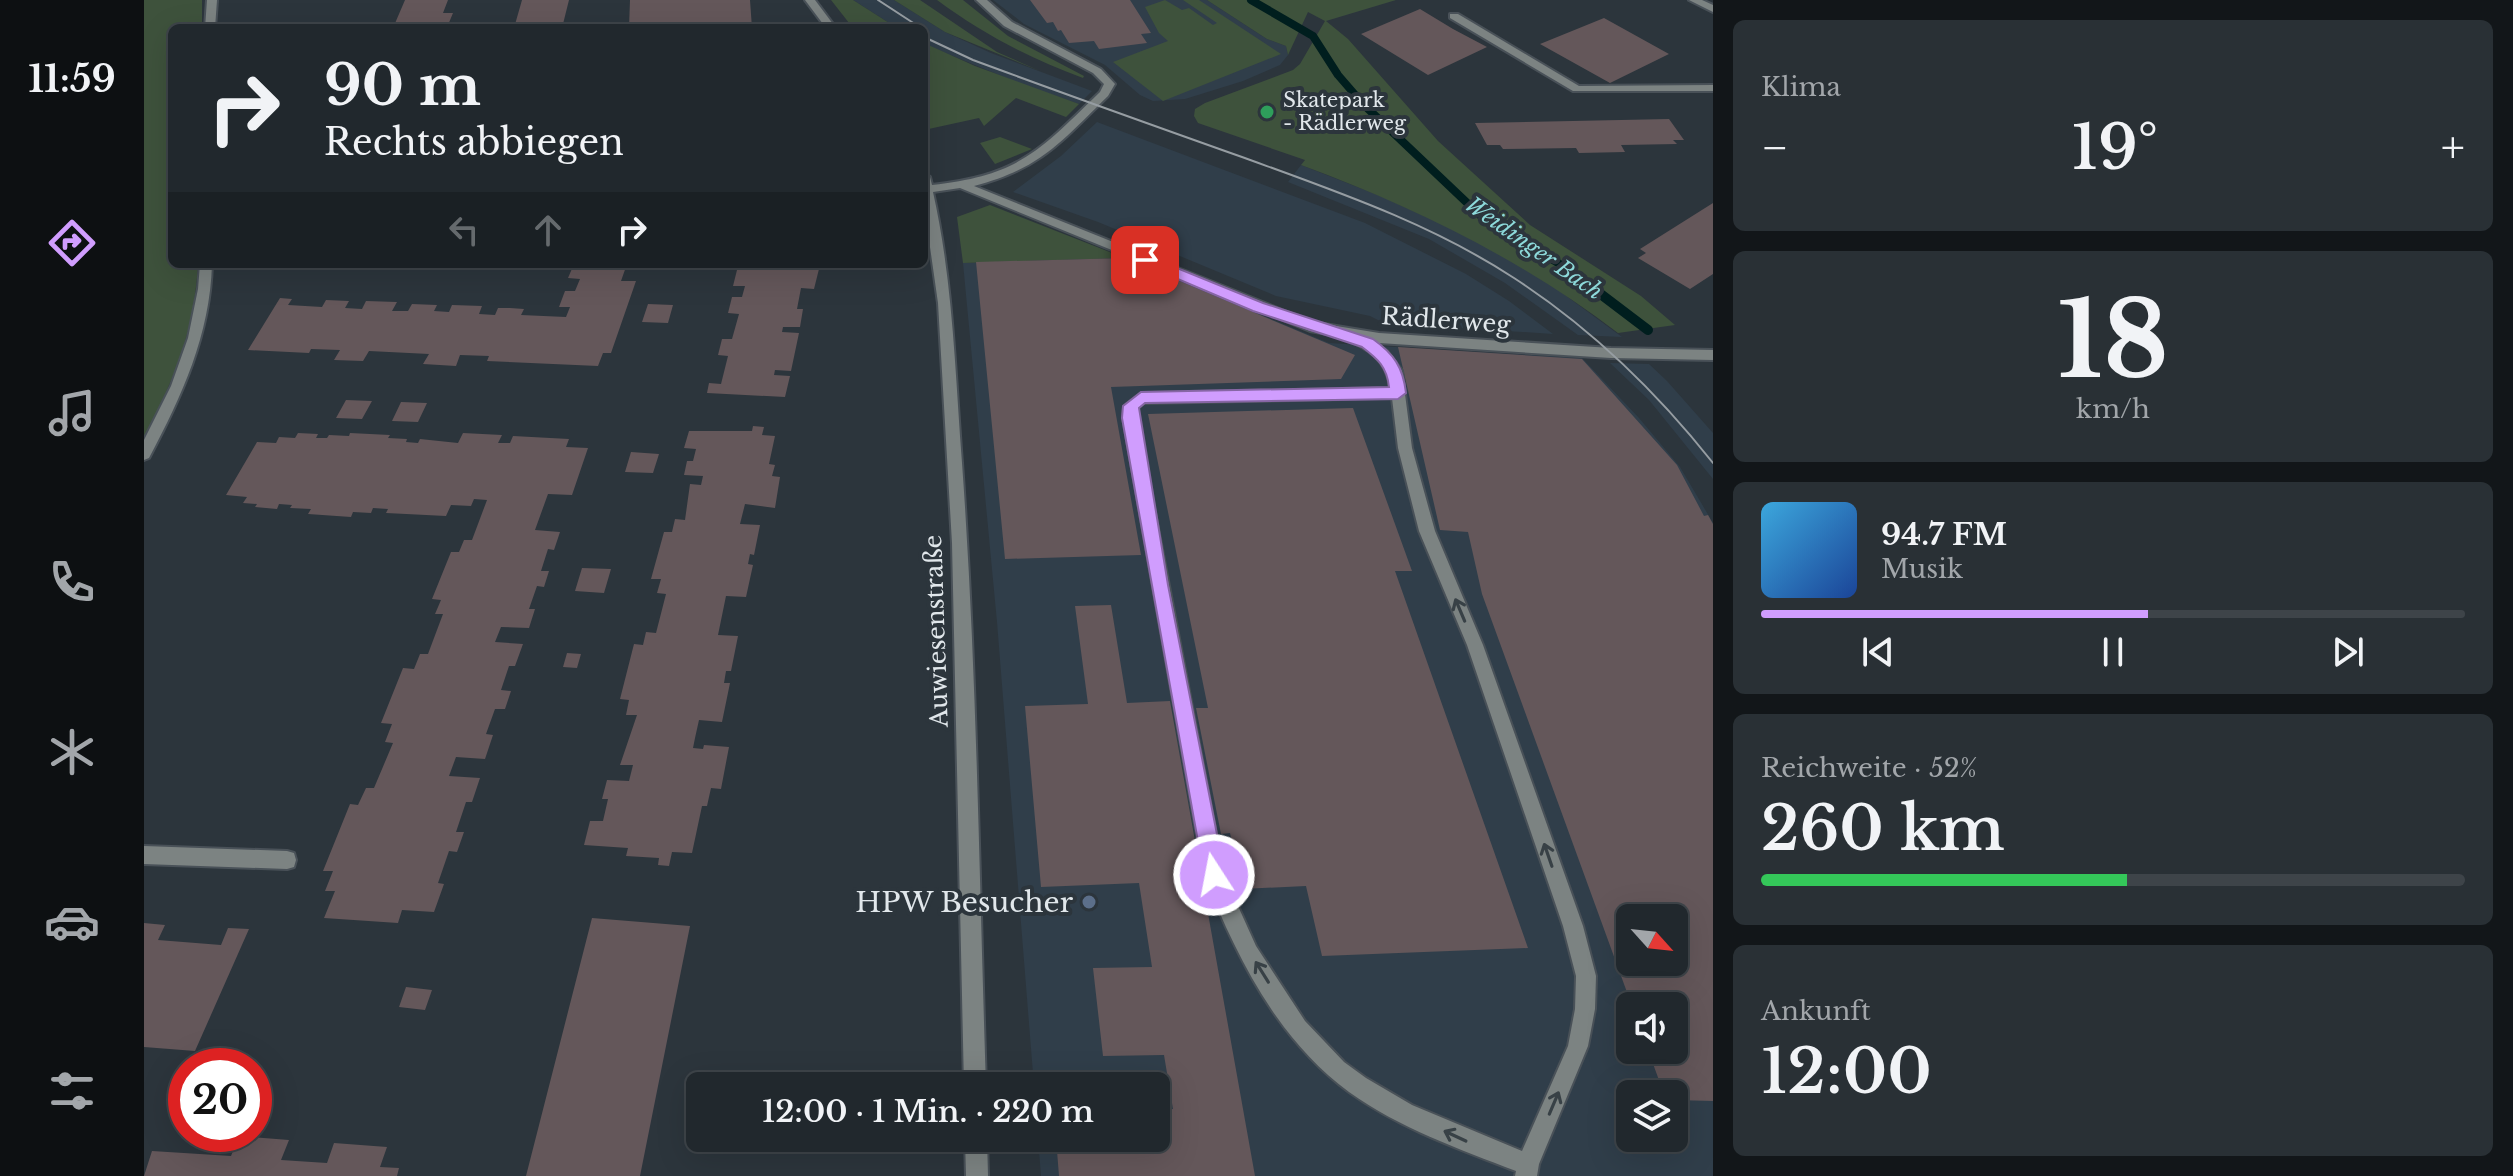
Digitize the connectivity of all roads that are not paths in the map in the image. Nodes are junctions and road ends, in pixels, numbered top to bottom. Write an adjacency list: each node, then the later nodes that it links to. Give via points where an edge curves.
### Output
1 (212, 0): 7 (street)
2 (810, 0): 8 (street)
3 (981, 0): 11 (street, via 1008,24 1097,71 1110,84 1040,154)
4 (1694, 0): 5 (street)
5 (1713, 9)
6 (1454, 16): 9 (street, via 1577,89)
7 (210, 24)
8 (828, 24)
9 (1713, 88)
10 (928, 183): 11 (street)
11 (964, 186): 14 (street, Rädlerweg, via 1258,307)
12 (928, 196): 20 (street, Auwiesenstraße, via 944,303 960,543)
13 (206, 268): 17 (street, via 192,347)
14 (1346, 334): 15 (street, Rädlerweg); 16 (street, via 1382,354 1395,371)
15 (1713, 355)
16 (1398, 393): 22 (street, one-way to 16, via 1578,1046 1586,976 1475,645 1427,531 1405,448); 22 (street, one-way to 16, via 1421,1120 1340,1071 1310,1043 1233,925 1214,875 1130,418 1131,406 1141,398)
17 (144, 454)
18 (144, 855): 19 (street)
19 (287, 860)
20 (975, 1072)
21 (976, 1152): 23 (street)
22 (1527, 1170)
23 (977, 1176)

